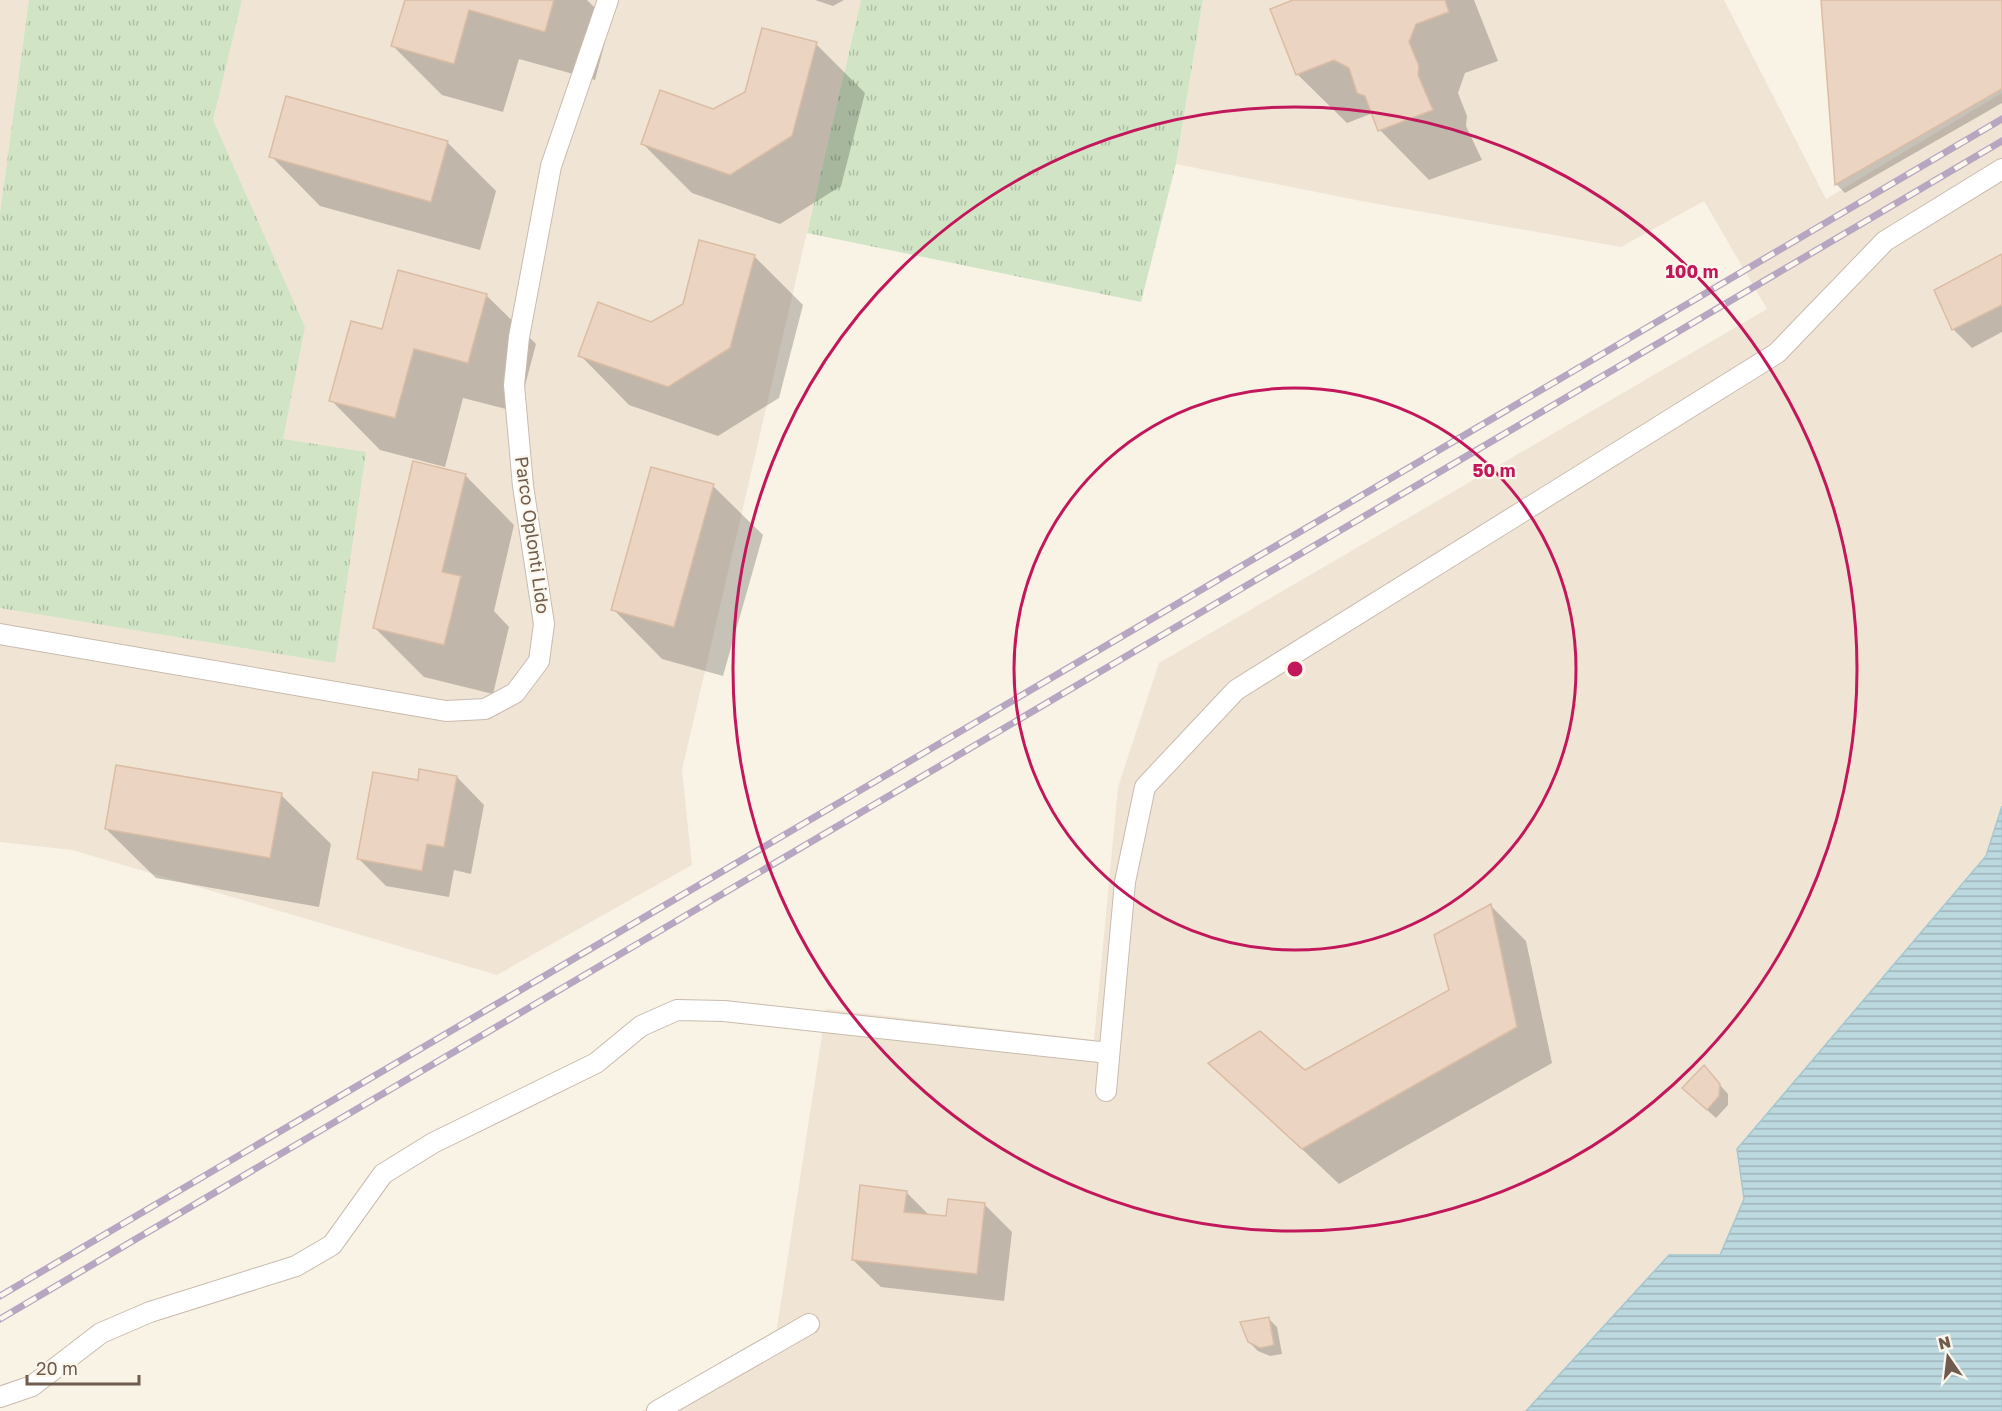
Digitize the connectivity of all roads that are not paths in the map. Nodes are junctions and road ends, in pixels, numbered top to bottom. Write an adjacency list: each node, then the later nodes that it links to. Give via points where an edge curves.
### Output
1 (608, 0): 3 (lane, Parco Oplonti Lido, via 551,166 519,337 514,385 523,486 544,624 539,661 515,693 485,709 446,711)
2 (2002, 169): 4 (lane, via 1885,241 1777,352 1236,690 1145,787 1125,882)
3 (0, 634)
4 (1109, 1053): 5 (lane); 7 (lane, via 724,1011 677,1010 641,1026 596,1063 433,1143 383,1174 332,1245 296,1266 150,1312 101,1334 32,1386)
5 (1106, 1091)
6 (809, 1324): 8 (lane)
7 (0, 1397)
8 (657, 1411)

